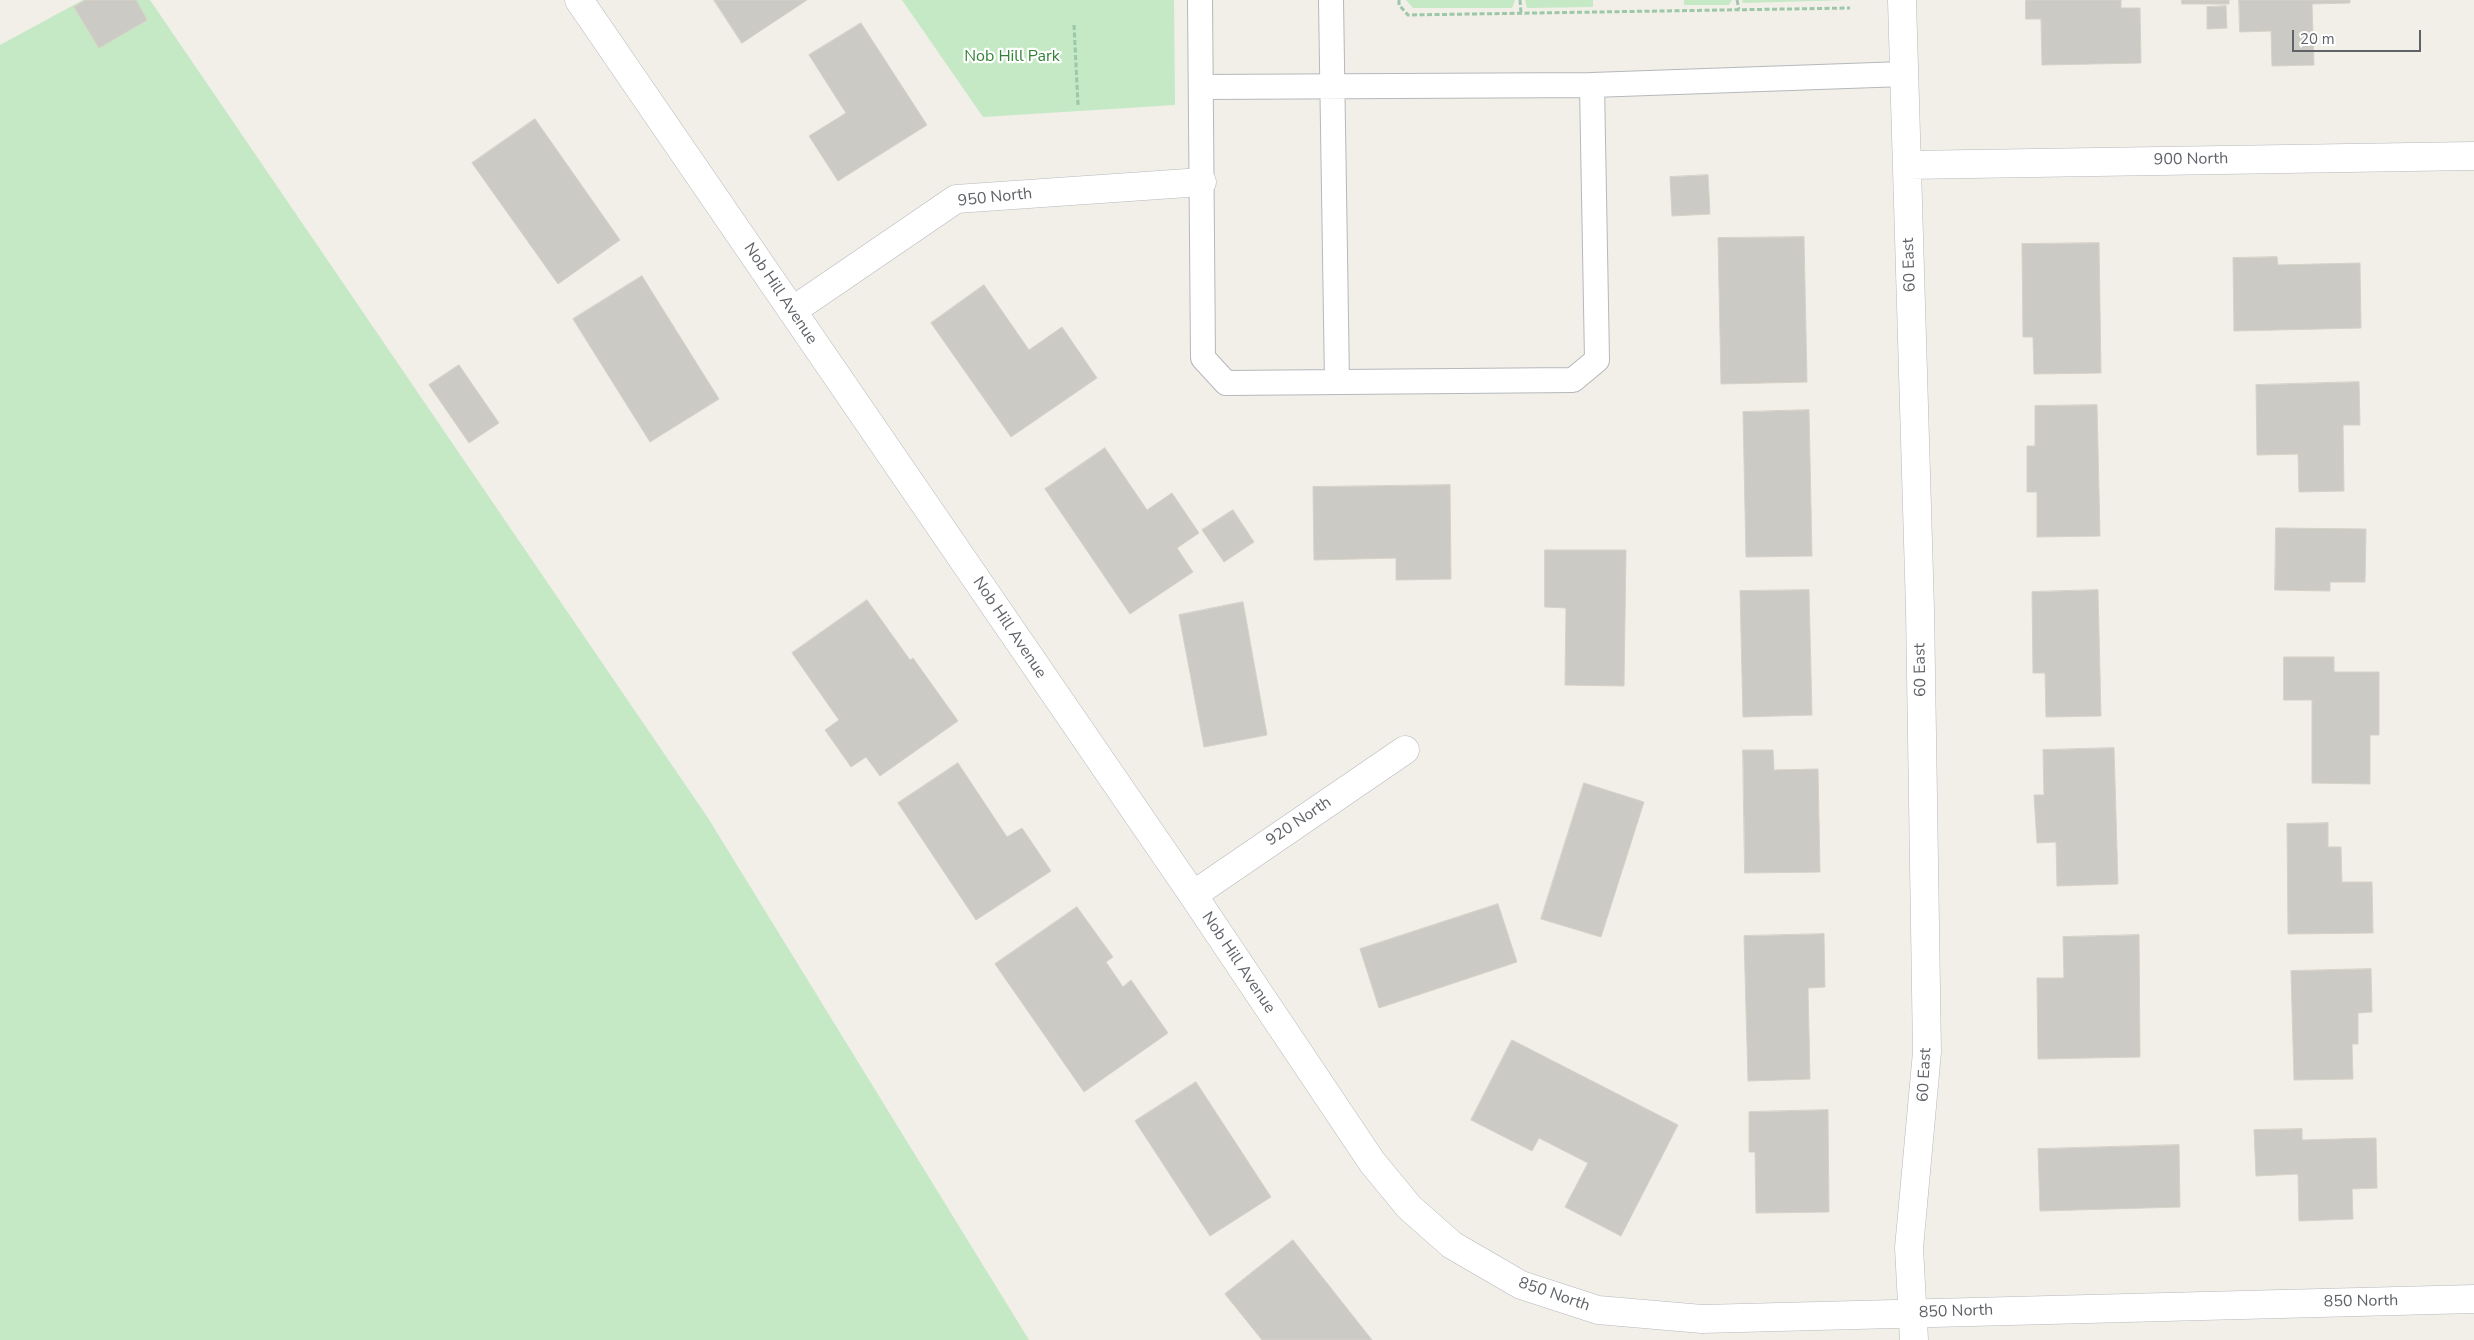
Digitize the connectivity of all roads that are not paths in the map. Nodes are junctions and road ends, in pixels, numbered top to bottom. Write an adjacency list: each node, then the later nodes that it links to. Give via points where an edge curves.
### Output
1 (579, 0): 12 (street, Nob Hill Avenue)
2 (1200, 0): 8 (lane)
3 (1331, 0): 7 (lane)
4 (1902, 0): 5 (street, 60 East)
5 (1904, 74): 6 (lane); 10 (street, 60 East)
6 (1592, 85): 7 (lane); 13 (lane, via 1597,360 1573,380)
7 (1332, 86): 8 (lane); 13 (lane)
8 (1201, 87): 11 (lane)
9 (2474, 156): 10 (street, 900 North)
10 (1908, 165): 18 (street, 60 East, via 1927,1052 1909,1248)
11 (1202, 182): 12 (street, 950 North, via 956,199); 13 (lane, via 1203,358 1226,383)
12 (792, 311): 15 (street, Nob Hill Avenue)
13 (1337, 382)
14 (1405, 750): 15 (street, 920 North)
15 (1192, 895): 16 (street, Nob Hill Avenue, via 1372,1162 1409,1207)
16 (1452, 1245): 18 (street, 850 North, via 1521,1285 1598,1310 1702,1319)
17 (2474, 1299): 18 (street, 850 North)
18 (1912, 1313): 19 (street, 60 East)
19 (1914, 1340)

